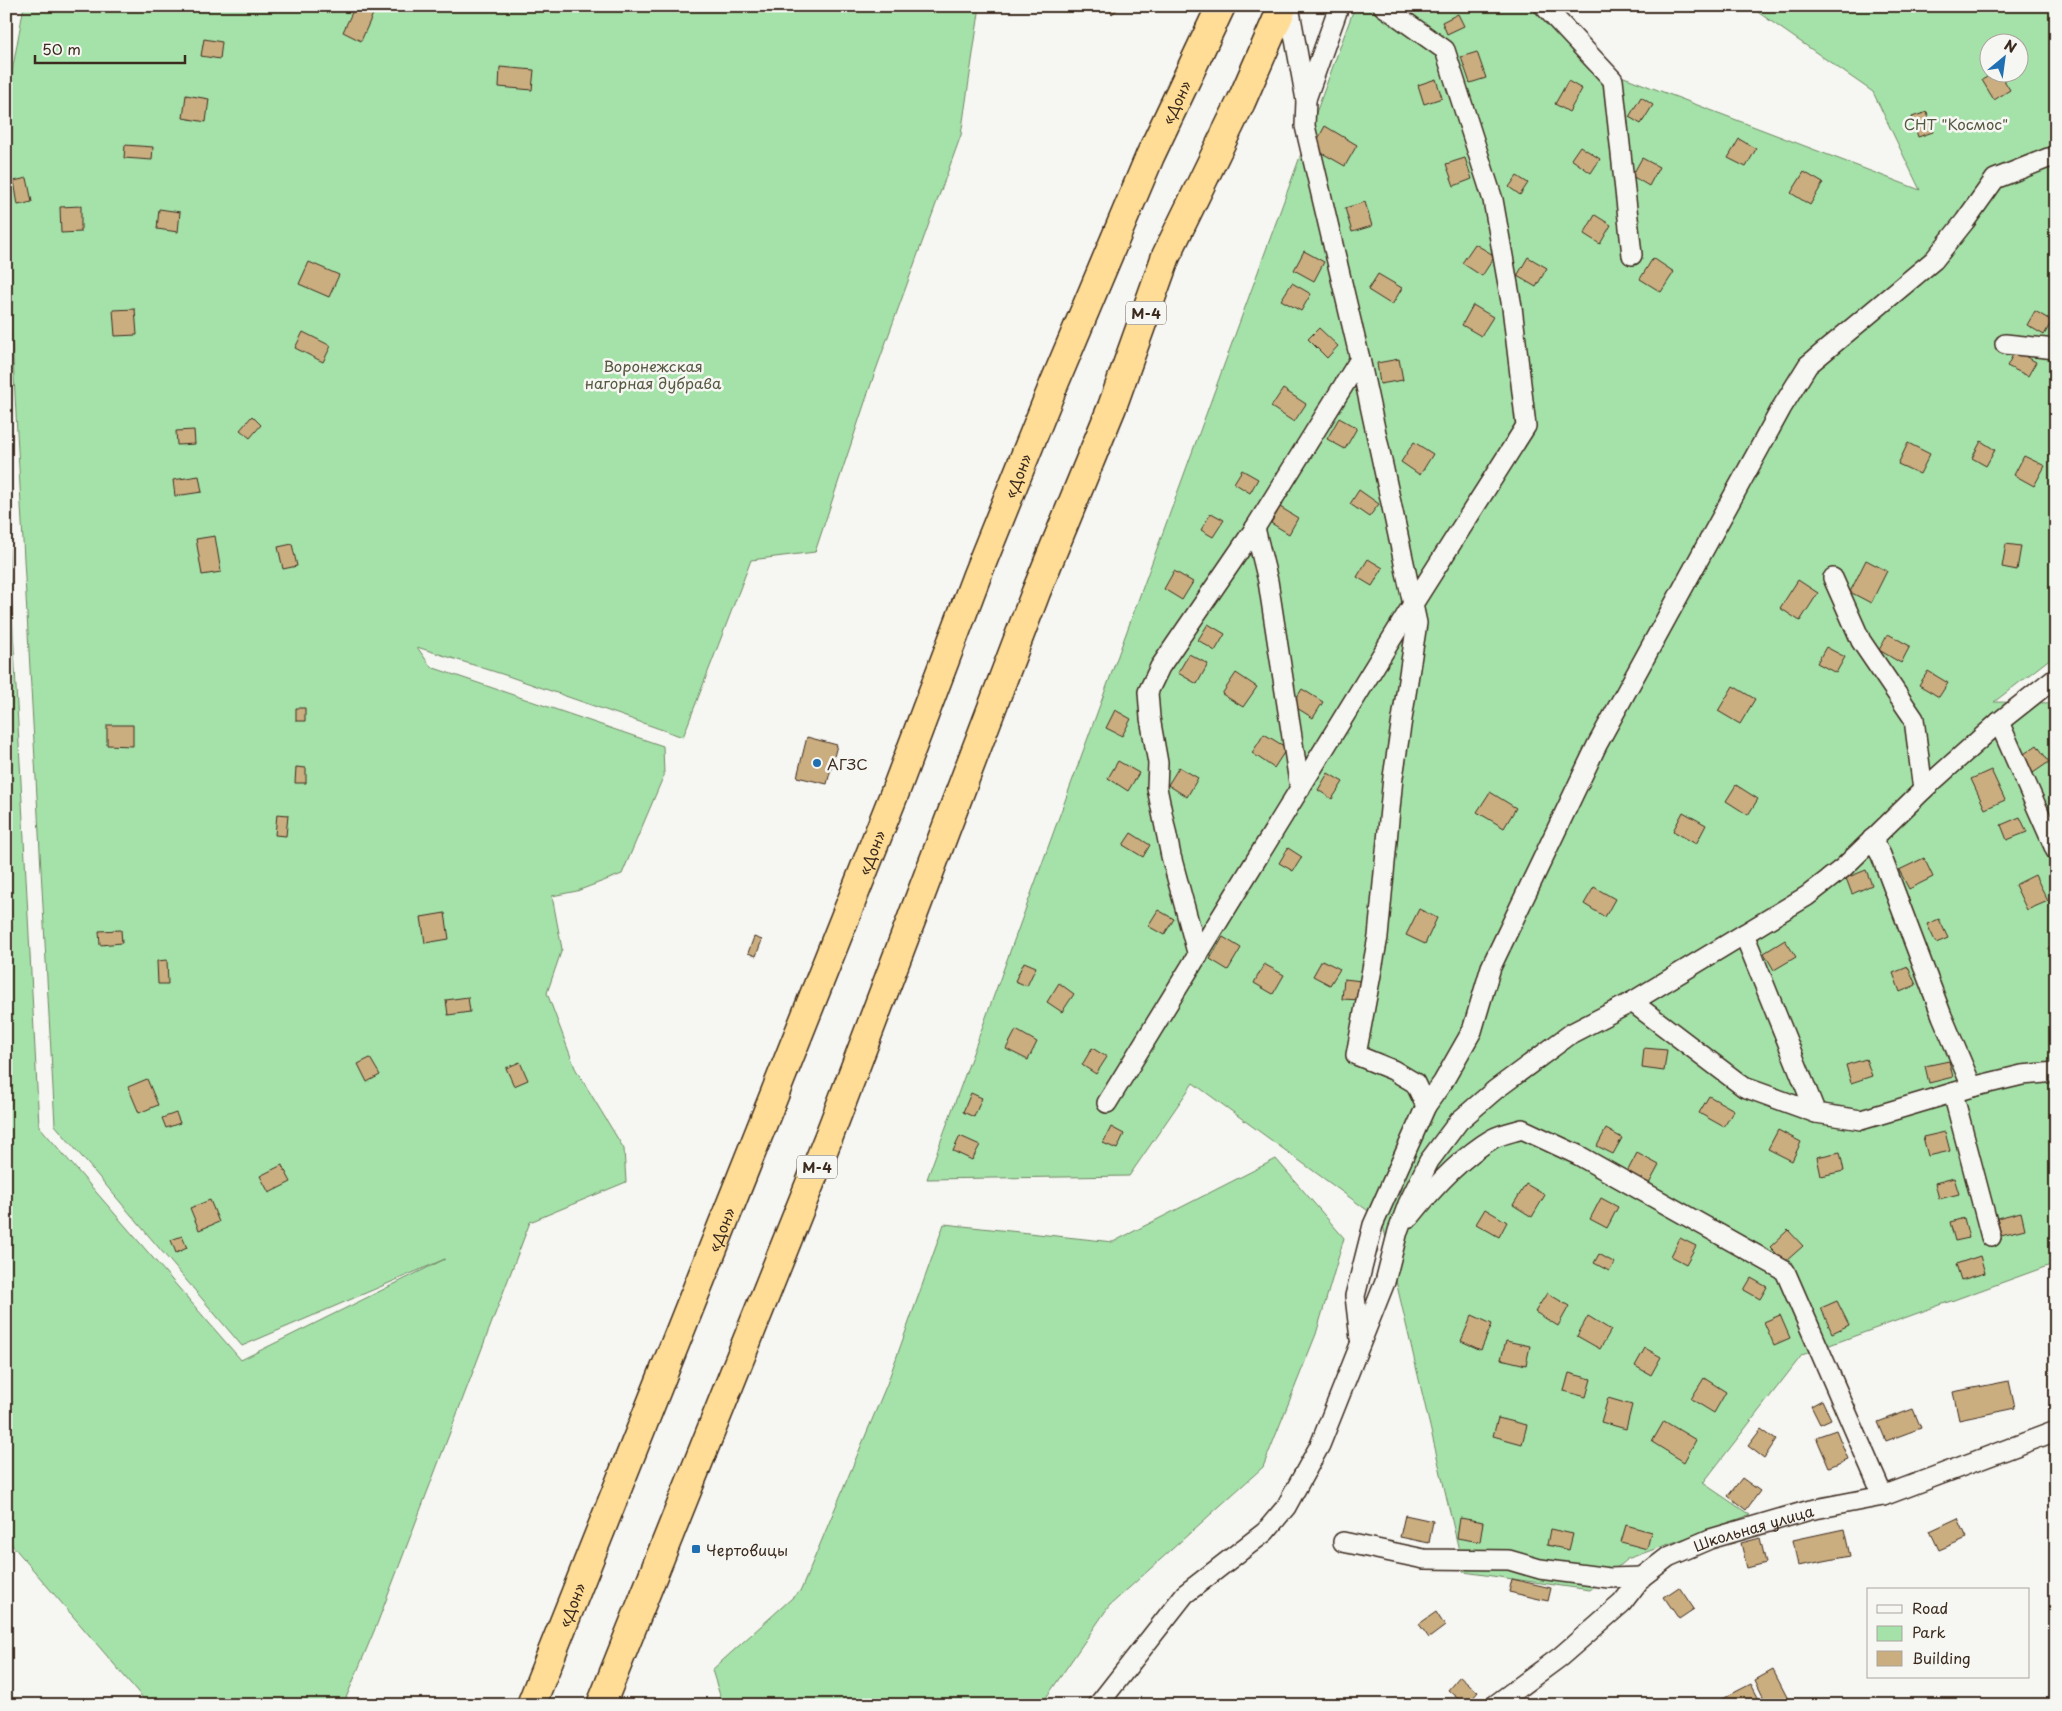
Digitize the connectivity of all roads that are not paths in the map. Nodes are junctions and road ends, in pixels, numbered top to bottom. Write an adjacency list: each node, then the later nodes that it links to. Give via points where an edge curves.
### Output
1 (1221, 6): 38 (highway, «Дон», via 1150,156 1054,384 977,575 894,796)
2 (1283, 6): 39 (highway, М-4, via 1241,102 1166,256 1112,406 1032,600 829,1136)
3 (1290, 6): 7 (street)
4 (1339, 6): 7 (street)
5 (1383, 6): 15 (street, via 1444,50 1493,200 1512,307 1526,426)
6 (1544, 6): 9 (street, via 1613,80)
7 (1306, 100): 12 (street, via 1305,126)
8 (2056, 158): 29 (street, via 2048,158 1994,179 1934,260 1808,365 1767,432 1597,745 1491,967 1472,1031)
9 (1632, 255)
10 (2005, 344): 11 (street)
11 (2056, 349)
12 (1360, 359): 13 (street); 15 (street)
13 (1255, 528): 18 (street, via 1268,582); 23 (street, via 1160,667 1148,692 1158,763 1157,788 1171,856)
14 (1833, 578): 19 (street, via 1861,641 1914,719)
15 (1413, 604): 18 (street); 29 (street, via 1417,623 1393,777 1378,937 1356,1055 1415,1083)
16 (2056, 677): 17 (street)
17 (1999, 722): 19 (street); 21 (street)
18 (1300, 789): 23 (street)
19 (1923, 790): 20 (street)
20 (1872, 839): 22 (street, via 1844,868 1807,896); 26 (street)
21 (2056, 851)
22 (1744, 934): 24 (street); 30 (street)
23 (1198, 956): 28 (street)
24 (1632, 1002): 30 (street, via 1744,1087); 31 (street, via 1572,1033 1459,1121 1429,1161)
25 (2056, 1072): 26 (street, via 2022,1074)
26 (1972, 1087): 27 (street)
27 (1953, 1093): 30 (street, via 1861,1120); 32 (street)
28 (1108, 1104)
29 (1426, 1106): 33 (street, via 1373,1225 1355,1296)
30 (1816, 1113)
31 (1398, 1231): 33 (street, via 1384,1282); 35 (street, via 1431,1190 1493,1138 1522,1129 1578,1155 1785,1271)
32 (1991, 1237)
33 (1360, 1341): 40 (street, via 1320,1445 1286,1507 1265,1532 1185,1594)
34 (2056, 1431): 35 (street, Школьная улица)
35 (1884, 1496): 37 (street, Школьная улица, via 1810,1510 1710,1539 1668,1556)
36 (1343, 1542): 37 (street, via 1424,1559 1509,1560 1540,1569 1608,1578)
37 (1642, 1577): 41 (street, Школьная улица, via 1622,1602 1560,1657)
38 (531, 1705)
39 (601, 1705)
40 (1098, 1705)
41 (1495, 1705)

